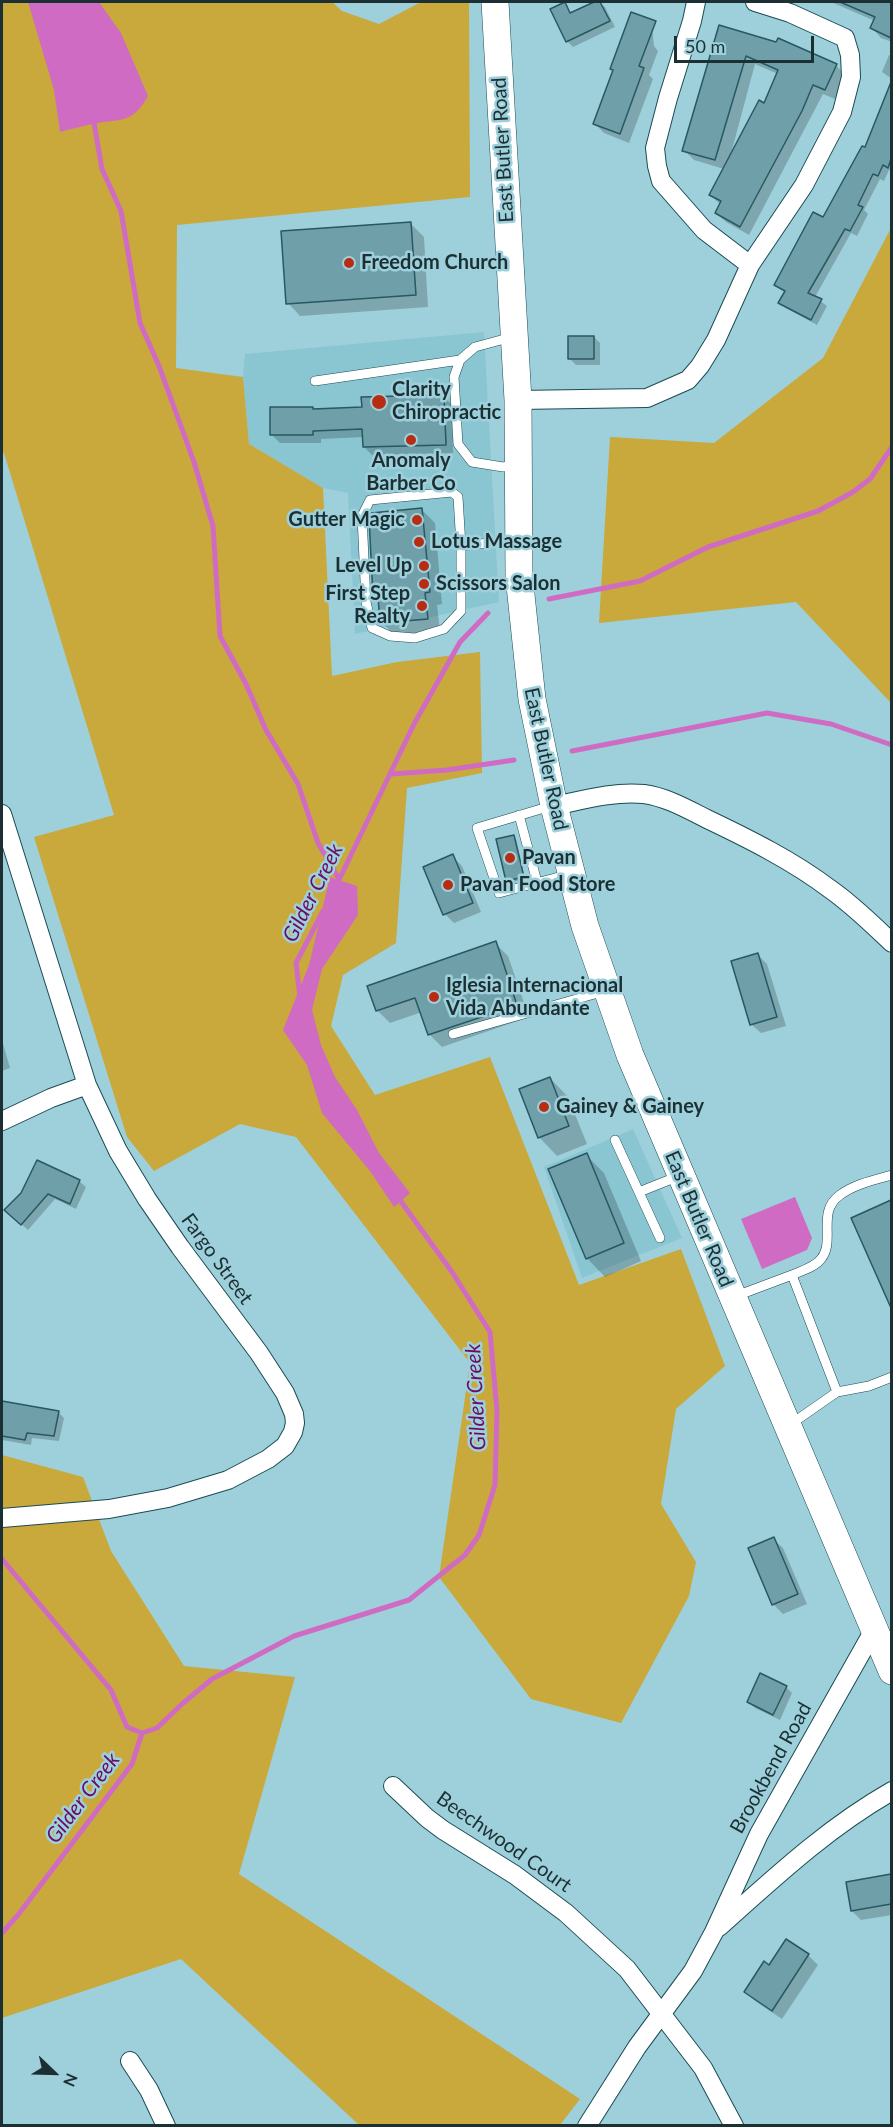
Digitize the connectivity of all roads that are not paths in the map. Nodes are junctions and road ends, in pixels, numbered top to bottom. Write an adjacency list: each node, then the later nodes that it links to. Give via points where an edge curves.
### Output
1 (495, 2): 5 (main road, East Butler Road)
2 (696, 2): 4 (street, via 655,148 657,166 661,181 704,230)
3 (755, 2): 4 (street, via 845,38 851,77 842,112 804,186)
4 (750, 265): 8 (street, via 716,340 700,366 682,383 647,398)
5 (515, 336): 6 (lane, via 475,346); 8 (main road, East Butler Road)
6 (460, 360): 7 (lane); 9 (lane, via 454,376 458,444 472,462)
7 (315, 381)
8 (518, 400): 9 (main road, East Butler Road)
9 (518, 465): 10 (main road, East Butler Road)
10 (519, 540): 11 (lane); 12 (main road, East Butler Road, via 532,699)
11 (461, 546): 11 (lane, via 461,611 444,629 416,638 390,636 372,628 366,602 362,516 370,500 452,492 458,497)
12 (554, 806): 14 (lane); 15 (main road, East Butler Road); 17 (street, via 620,793 668,800 821,882)
13 (2, 814): 20 (street, Fargo Street)
14 (519, 815): 16 (lane); 16 (lane, via 477,828 499,893)
15 (571, 873): 16 (lane); 18 (main road, East Butler Road)
16 (537, 882)
17 (891, 943)
18 (607, 991): 19 (lane); 23 (main road, East Butler Road)
19 (453, 1034)
20 (87, 1085): 21 (street); 32 (street, Fargo Street, via 118,1151 147,1199 285,1393 294,1414 293,1432 285,1446 268,1459 228,1480 178,1495 109,1509)
21 (2, 1121)
22 (615, 1140): 25 (lane)
23 (681, 1175): 25 (lane); 28 (main road, East Butler Road)
24 (891, 1175): 27 (lane, via 838,1196 828,1211 826,1247 821,1259)
25 (639, 1192): 26 (lane)
26 (660, 1238)
27 (792, 1275): 28 (lane); 30 (lane)
28 (732, 1298): 31 (main road, East Butler Road)
29 (891, 1377): 30 (lane)
30 (837, 1392): 31 (lane)
31 (787, 1427): 33 (main road, East Butler Road)
32 (2, 1518)
33 (874, 1630): 34 (main road, East Butler Road); 37 (street, Brookbend Road, via 759,1834)
34 (891, 1671)
35 (393, 1786): 38 (street, Beechwood Court, via 443,1830 566,1913 627,1970)
36 (891, 1791): 37 (street, Brookbend Road, via 827,1833)
37 (714, 1932): 38 (street, Brookbend Road, via 693,1971)
38 (662, 2014): 41 (street, Brookbend Road); 42 (street, Beechwood Court, via 703,2068)
39 (130, 2061): 40 (street)
40 (166, 2126)
41 (586, 2126)
42 (734, 2126)

